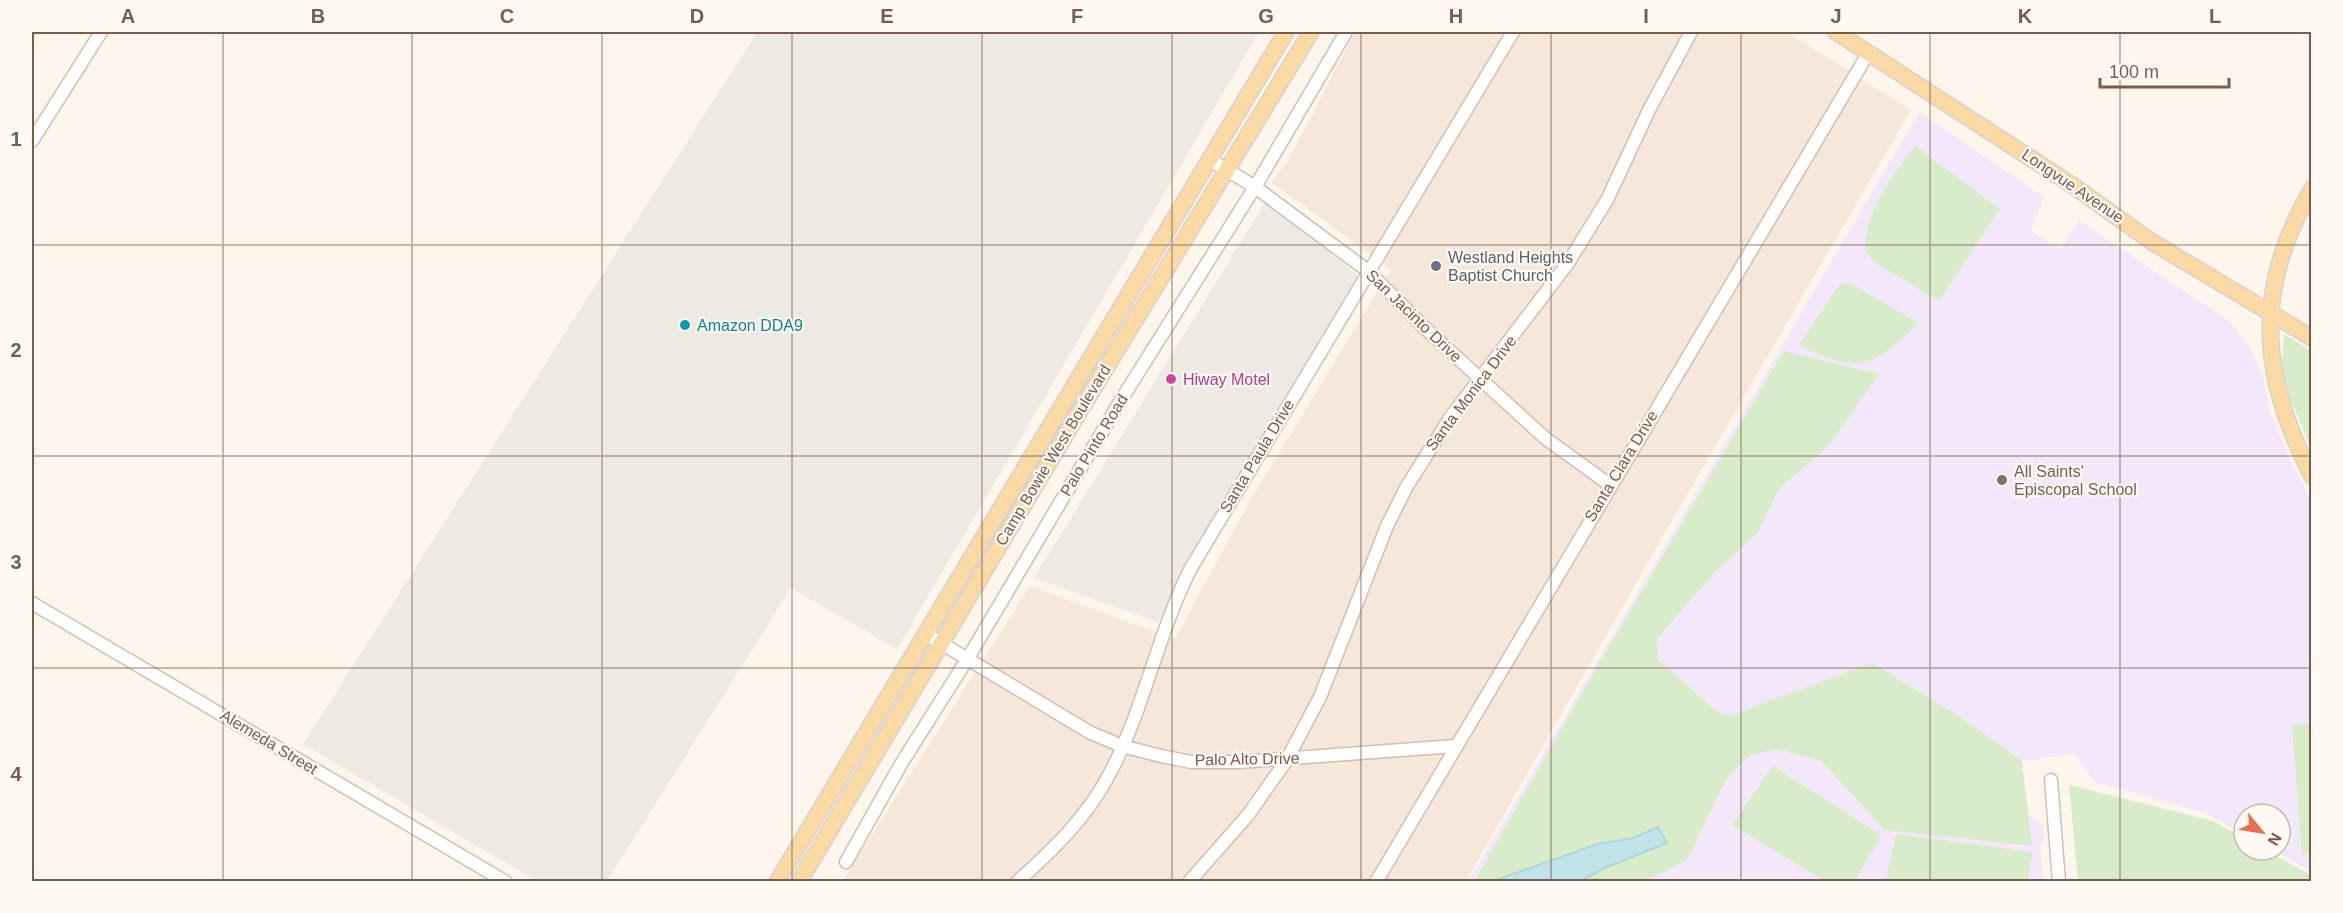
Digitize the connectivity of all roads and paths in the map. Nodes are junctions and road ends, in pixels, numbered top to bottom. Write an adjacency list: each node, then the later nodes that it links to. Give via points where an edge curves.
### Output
1 (101, 32): 9 (street)
2 (1286, 32): 10 (main road, Camp Bowie West Boulevard)
3 (1311, 32): 11 (main road, Camp Bowie West Boulevard)
4 (1346, 32): 12 (street, Palo Pinto Road)
5 (1513, 32): 14 (street, Santa Paula Drive)
6 (1691, 32): 17 (street, Santa Monica Drive, via 1607,200 1568,263)
7 (1836, 32): 8 (main road, Longvue Avenue)
8 (1869, 52): 15 (main road, Longvue Avenue, via 2152,242); 21 (street, Santa Clara Drive)
9 (32, 141)
10 (1209, 159): 11 (street, San Jacinto Drive); 18 (main road, Camp Bowie West Boulevard)
11 (1226, 169): 12 (street, San Jacinto Drive); 19 (main road, Camp Bowie West Boulevard)
12 (1255, 187): 14 (street, San Jacinto Drive); 25 (street, Palo Pinto Road, via 1121,400)
13 (2312, 189): 15 (main road, via 2294,221)
14 (1368, 271): 17 (street, San Jacinto Drive); 26 (street, Santa Paula Drive, via 1191,568 1172,605)
15 (2269, 314): 16 (main road, Longvue Avenue); 20 (main road, via 2281,406)
16 (2312, 338)
17 (1480, 378): 21 (street, San Jacinto Drive, via 1545,438); 28 (street, Santa Monica Drive, via 1407,486 1387,526 1320,697)
18 (1065, 399): 19 (main road); 23 (main road, Camp Bowie West Boulevard)
19 (1081, 409): 24 (main road, Camp Bowie West Boulevard)
20 (2312, 476)
21 (1610, 485): 27 (street, Santa Clara Drive)
22 (32, 603): 31 (street, Alemeda Street)
23 (926, 634): 24 (street, Palo Alto Drive); 32 (main road, Camp Bowie West Boulevard)
24 (940, 643): 25 (street, Palo Alto Drive); 33 (main road, Camp Bowie West Boulevard)
25 (968, 658): 26 (street, Palo Alto Drive, via 1089,732); 30 (street, Palo Pinto Road, via 901,764)
26 (1122, 746): 28 (street, Palo Alto Drive, via 1191,762); 34 (street, Santa Paula Drive, via 1090,806)
27 (1455, 746): 28 (street, Palo Alto Drive); 36 (street, Santa Clara Drive)
28 (1286, 761): 35 (street, Santa Monica Drive, via 1248,815)
29 (2051, 780): 37 (street)
30 (846, 862)
31 (506, 882)
32 (777, 882)
33 (799, 882)
34 (1017, 882)
35 (1189, 882)
36 (1376, 882)
37 (2059, 882)

